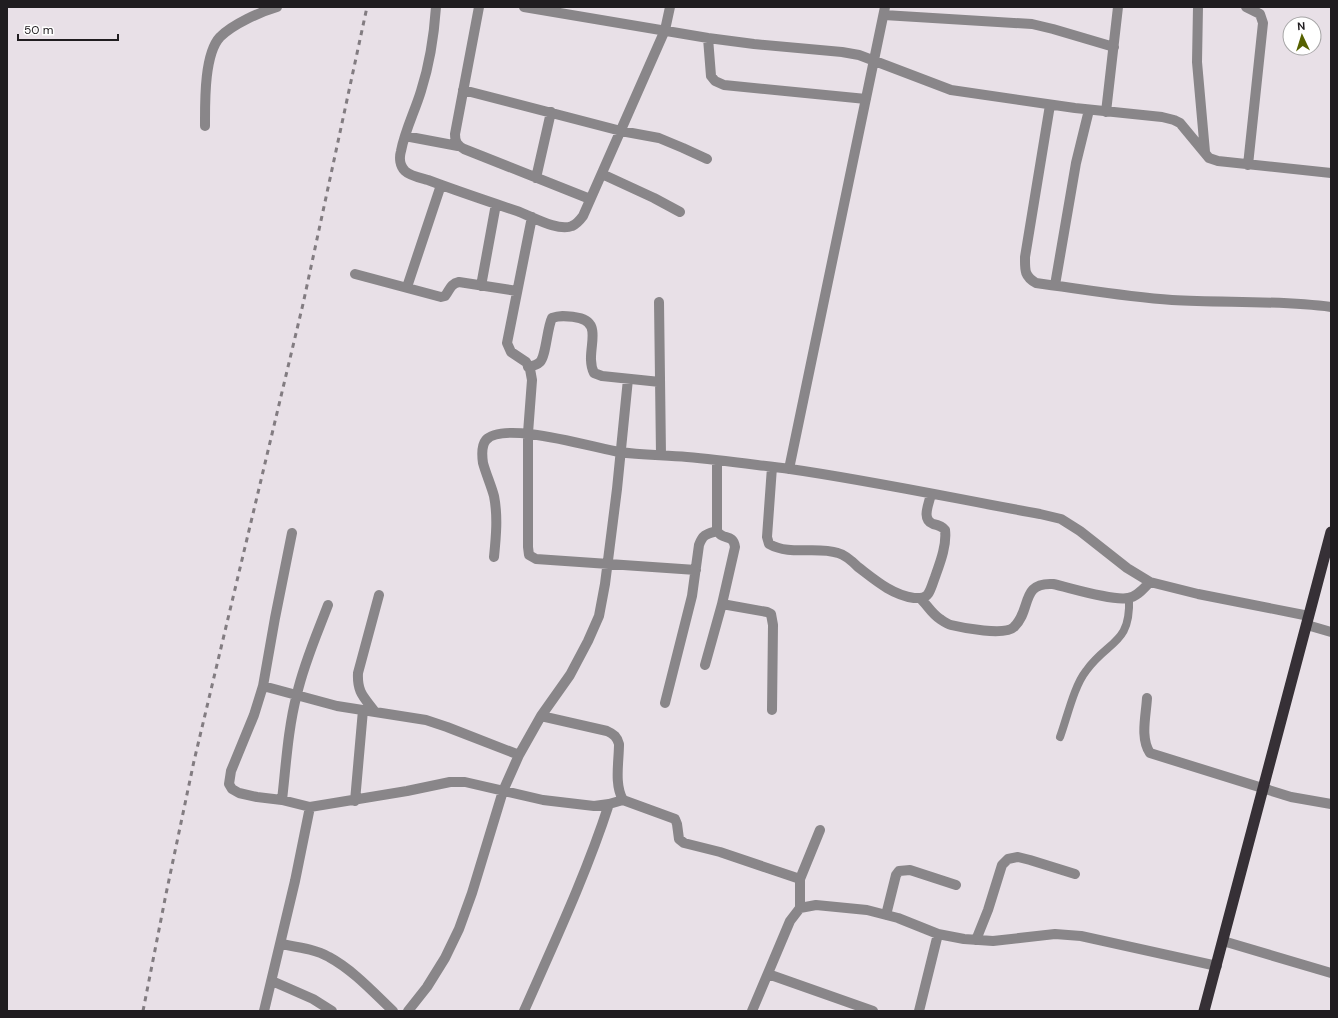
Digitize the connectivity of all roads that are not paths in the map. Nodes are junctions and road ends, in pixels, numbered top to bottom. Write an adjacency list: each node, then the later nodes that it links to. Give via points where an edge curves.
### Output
1 (278, 7): 20 (street, via 254,16 220,37 214,47 206,85)
2 (436, 7): 22 (street, via 430,60)
3 (479, 7): 14 (street)
4 (524, 7): 10 (street)
5 (670, 7): 10 (street)
6 (1118, 7): 12 (street)
7 (1198, 7): 24 (street, via 1196,62)
8 (1246, 7): 26 (street, via 1260,14 1263,24)
9 (884, 11): 12 (street, via 1032,24); 13 (street)
10 (665, 30): 11 (street); 21 (street)
11 (708, 38): 13 (street, via 842,52); 15 (street, via 712,76 715,81 724,85)
12 (1114, 47): 19 (street)
13 (873, 61): 15 (street); 16 (street, via 951,90)
14 (463, 90): 18 (street); 23 (street, via 455,134)
15 (866, 99): 50 (street)
16 (1050, 105): 17 (street); 36 (street, via 1025,270 1028,278 1036,283)
17 (1089, 110): 19 (street); 36 (street, via 1076,163)
18 (551, 112): 21 (street); 29 (street)
19 (1106, 112): 24 (street, via 1174,120 1180,123)
20 (204, 126)
21 (621, 130): 25 (street, via 659,138); 28 (street)
22 (405, 136): 23 (street); 30 (street, via 400,159 406,172)
23 (458, 146): 29 (street)
24 (1205, 152): 26 (street, via 1209,158 1218,161)
25 (707, 159)
26 (1248, 165): 27 (street)
27 (1331, 173)
28 (602, 174): 31 (street); 33 (street)
29 (536, 178): 31 (street)
30 (441, 185): 32 (street); 38 (street)
31 (590, 199): 34 (street, via 583,216 570,227 553,226)
32 (496, 204): 34 (street); 37 (street)
33 (680, 212)
34 (532, 216): 39 (street)
35 (355, 274): 38 (street)
36 (1054, 285): 41 (street, via 1172,300 1276,302)
37 (481, 286): 38 (street, via 454,283 445,296 441,297); 39 (street)
38 (407, 288)
39 (516, 291): 42 (street, via 507,343 511,352 526,362)
40 (659, 302): 44 (street)
41 (1331, 307)
42 (528, 367): 43 (street, via 543,359 547,331 552,318 580,318 586,319 593,330 590,366 594,373); 45 (street, via 532,380)
43 (628, 379): 44 (street); 46 (street)
44 (660, 382): 47 (street)
45 (528, 433): 46 (street); 55 (street, via 491,435 484,441 483,462 496,511); 56 (street, via 529,555 536,559)
46 (620, 452): 47 (street); 56 (street)
47 (661, 455): 48 (street)
48 (717, 461): 49 (street); 52 (street)
49 (772, 467): 50 (street); 61 (street, via 769,544 783,549 839,553 891,591)
50 (790, 469): 51 (street)
51 (931, 494): 58 (street, via 1061,519); 61 (street, via 927,520 942,527 946,533 933,584 928,594)
52 (717, 531): 57 (street, via 705,534 701,538); 62 (street, via 732,539 735,547)
53 (1331, 532): 64 (highway)
54 (292, 533): 67 (street)
55 (494, 557)
56 (607, 564): 57 (street); 74 (street, via 599,616 591,635 570,675)
57 (696, 570): 70 (street, via 687,622)
58 (1150, 582): 60 (street); 64 (street)
59 (379, 595): 73 (street, via 358,673 360,691)
60 (1129, 598): 61 (street, via 1116,599 1043,583 1032,591 1019,621 1013,628 1005,631 949,625 938,618); 75 (lane, via 1126,628 1118,640 1085,672)
61 (921, 599)
62 (722, 604): 66 (street); 72 (street, via 771,614)
63 (328, 605): 68 (street)
64 (1308, 621): 65 (street); 77 (highway)
65 (1331, 632)
66 (705, 664)
67 (263, 686): 68 (street); 79 (street, via 231,771 229,784 239,793)
68 (296, 696): 71 (street); 79 (street)
69 (1147, 698): 77 (street, via 1144,737 1145,746 1150,753)
70 (665, 703)
71 (362, 710): 73 (street); 80 (street)
72 (772, 710)
73 (375, 712): 76 (street, via 447,726)
74 (541, 716): 76 (street); 81 (street, via 607,731 618,739 618,785)
75 (1060, 737)
76 (519, 756): 78 (street)
77 (1264, 788): 83 (street, via 1291,797); 93 (highway)
78 (503, 791): 80 (street, via 465,782 450,782); 82 (street, via 543,800 594,806); 102 (street, via 459,929 442,964)
79 (282, 800): 84 (street)
80 (355, 800): 84 (street)
81 (623, 800): 82 (street); 87 (street, via 675,820 679,839 684,843 720,852)
82 (610, 804): 103 (street, via 576,895)
83 (1331, 804)
84 (310, 807): 94 (street)
85 (820, 830): 87 (street)
86 (1075, 874): 92 (street, via 1030,860 1008,859 1002,865)
87 (800, 879): 89 (street)
88 (956, 885): 90 (street, via 910,870 899,871)
89 (800, 908): 90 (street, via 816,905 868,910); 97 (street, via 790,921)
90 (886, 915): 91 (street)
91 (938, 934): 92 (street); 106 (street)
92 (976, 940): 95 (street, via 993,941 1055,934 1081,936)
93 (1223, 941): 95 (highway); 96 (street)
94 (281, 944): 98 (street); 101 (street, via 328,956 345,967)
95 (1217, 966): 107 (highway)
96 (1331, 973)
97 (768, 974): 104 (street); 105 (street)
98 (272, 981): 99 (street); 100 (street, via 312,998)
99 (264, 1011)
100 (332, 1011)
101 (393, 1011)
102 (408, 1011)
103 (524, 1011)
104 (752, 1011)
105 (873, 1011)
106 (919, 1011)
107 (1204, 1011)

